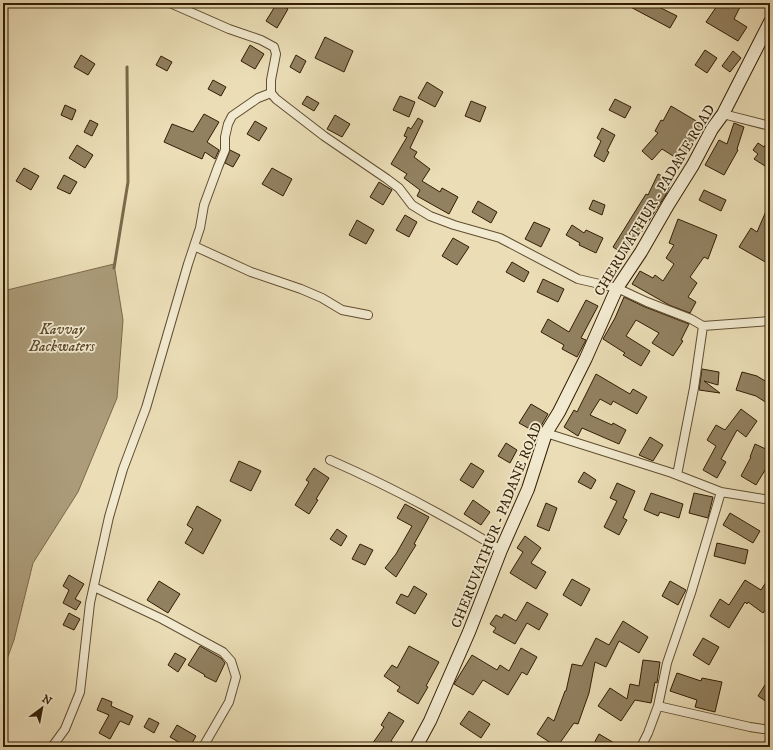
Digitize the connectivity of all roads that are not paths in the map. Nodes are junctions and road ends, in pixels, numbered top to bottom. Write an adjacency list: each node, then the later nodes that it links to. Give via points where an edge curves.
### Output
1 (170, 3): 3 (street, via 274,47 276,54)
2 (770, 22): 4 (main road, CHERUVATHUR - PADANE ROAD)
3 (271, 93): 6 (street, via 258,98 232,116 225,137 225,150 204,205); 7 (street, via 318,132 399,188 412,205 430,216 500,238 578,279)
4 (723, 114): 5 (street); 7 (main road, CHERUVATHUR - PADANE ROAD)
5 (770, 126)
6 (194, 246): 8 (street, via 251,272 308,292 342,310); 17 (street, via 146,408 123,469 109,517)
7 (617, 288): 10 (street); 11 (main road, CHERUVATHUR - PADANE ROAD, via 586,358)
8 (368, 316)
9 (770, 321): 10 (street)
10 (703, 326): 13 (street)
11 (546, 433): 13 (street); 16 (main road, CHERUVATHUR - PADANE ROAD, via 528,489)
12 (330, 460): 16 (street, via 376,480)
13 (677, 475): 14 (street)
14 (721, 492): 15 (street); 18 (street, via 668,663)
15 (770, 500)
16 (502, 550): 22 (main road, CHERUVATHUR - PADANE ROAD, via 469,632)
17 (94, 587): 20 (street, via 80,692 65,729); 21 (street, via 162,619 223,652 231,660 236,677 229,702)
18 (658, 706): 19 (street, via 750,728); 23 (street)
19 (770, 730)
20 (52, 747)
21 (203, 747)
22 (416, 747)
23 (641, 747)

